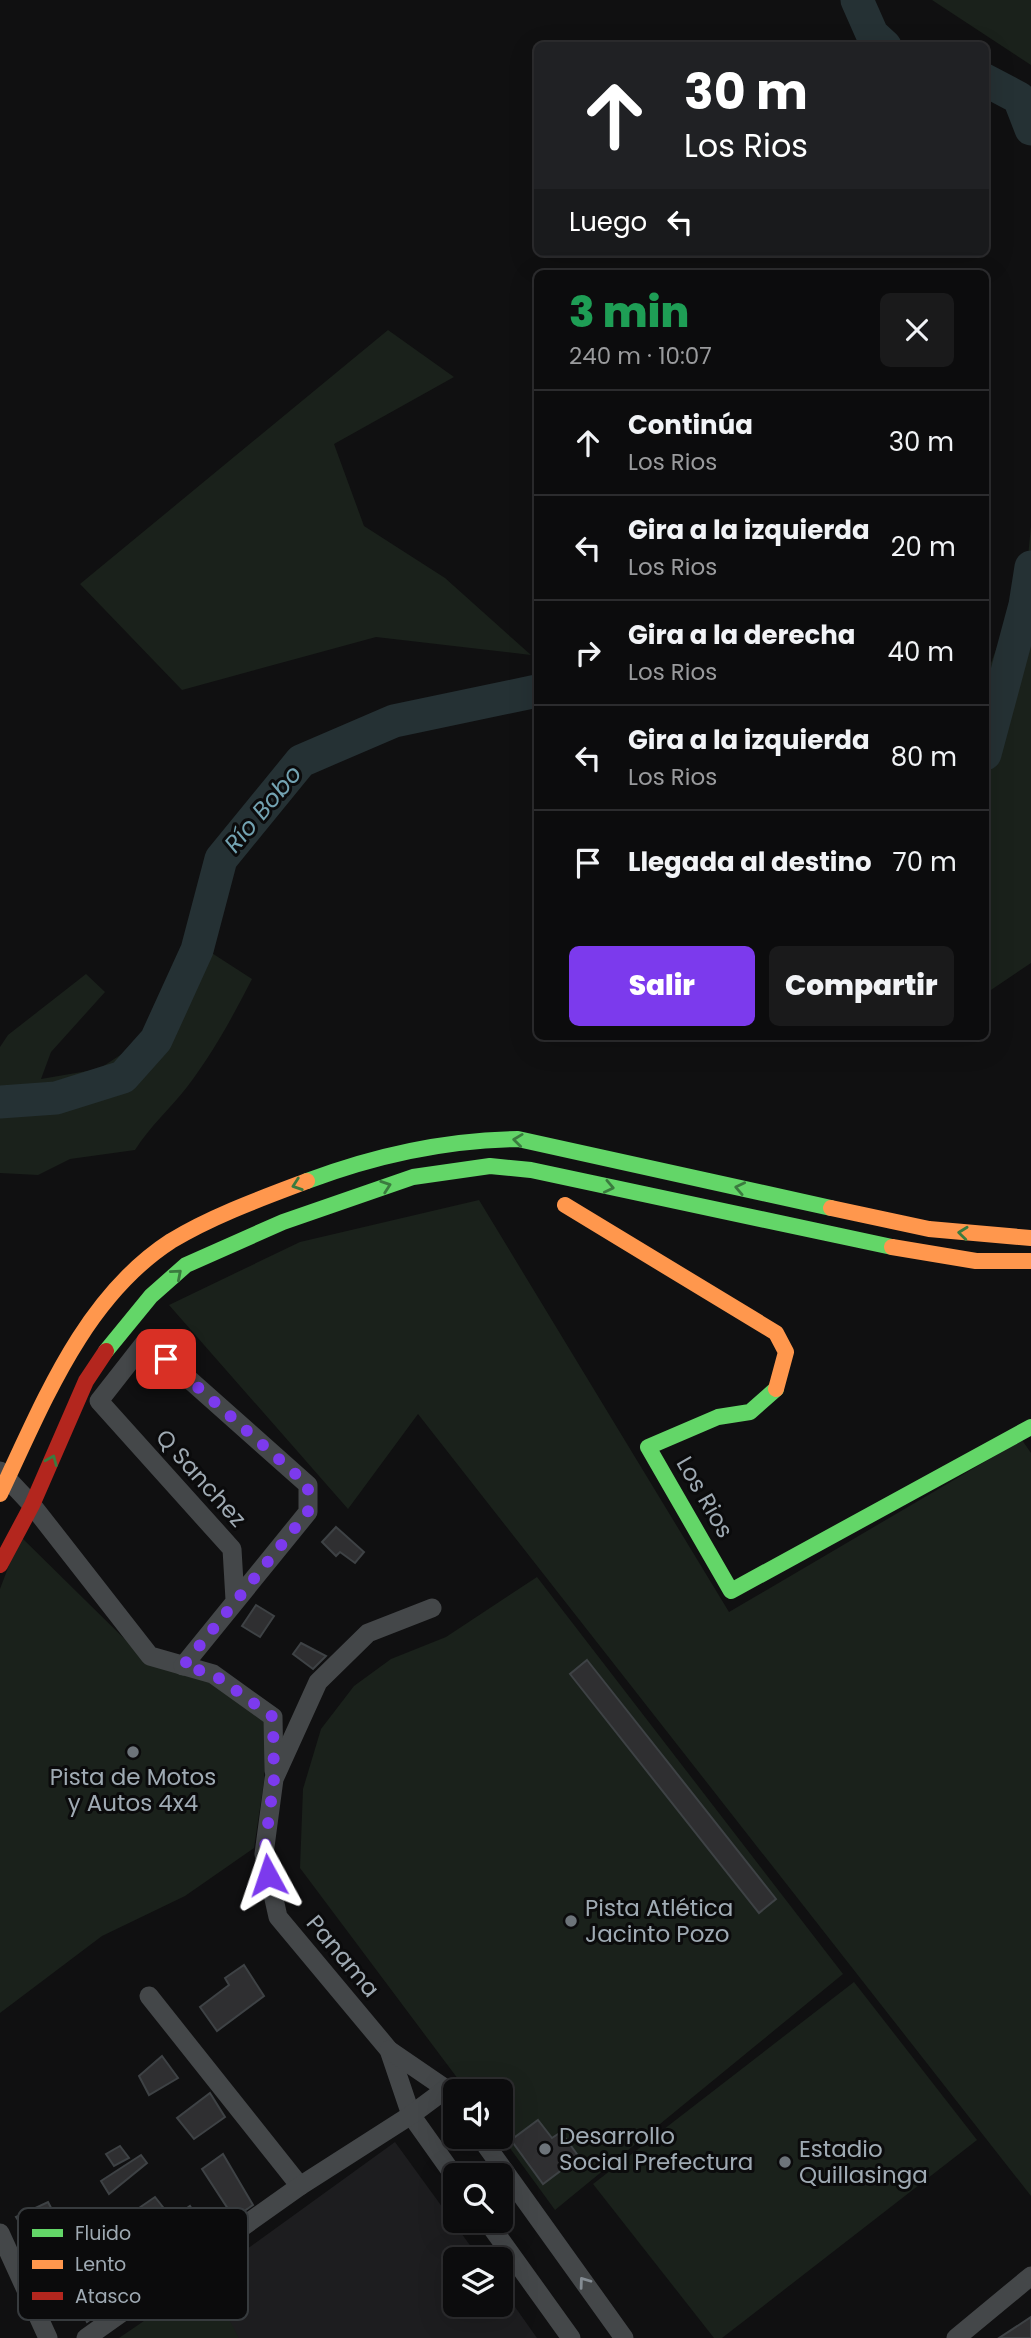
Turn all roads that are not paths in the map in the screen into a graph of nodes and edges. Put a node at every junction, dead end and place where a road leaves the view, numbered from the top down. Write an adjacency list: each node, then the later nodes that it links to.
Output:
1 (565, 1205): 4 (main road, Los Rios)
2 (1031, 1238): 5 (main road, one-way to 5)
3 (1031, 1261): 6 (main road, one-way to 3)
4 (1031, 1427)
5 (2, 1481): 6 (street)
6 (32, 1505): 7 (main road); 10 (street)
7 (0, 1566)
8 (235, 1600): 8 (street, Q Sanchez); 10 (street)
9 (432, 1608): 11 (street, Panama)
10 (183, 1666): 11 (street)
11 (274, 1779): 13 (street, Panama)
12 (149, 1996): 19 (street)
13 (388, 2050): 14 (street); 16 (street, Panama)
14 (443, 2090)
15 (443, 2099): 16 (street)
16 (411, 2115): 18 (street, Panama); 19 (street)
17 (489, 2149): 30 (street, one-way to 17)
18 (445, 2163)
19 (300, 2186): 20 (street)
20 (248, 2223)
21 (0, 2233): 23 (street)
22 (496, 2233): 29 (street)
23 (18, 2272)
24 (1031, 2276): 31 (street)
25 (40, 2320): 27 (street)
26 (111, 2320): 28 (street)
27 (48, 2338)
28 (86, 2338)
29 (571, 2338)
30 (624, 2338)
31 (956, 2338)

